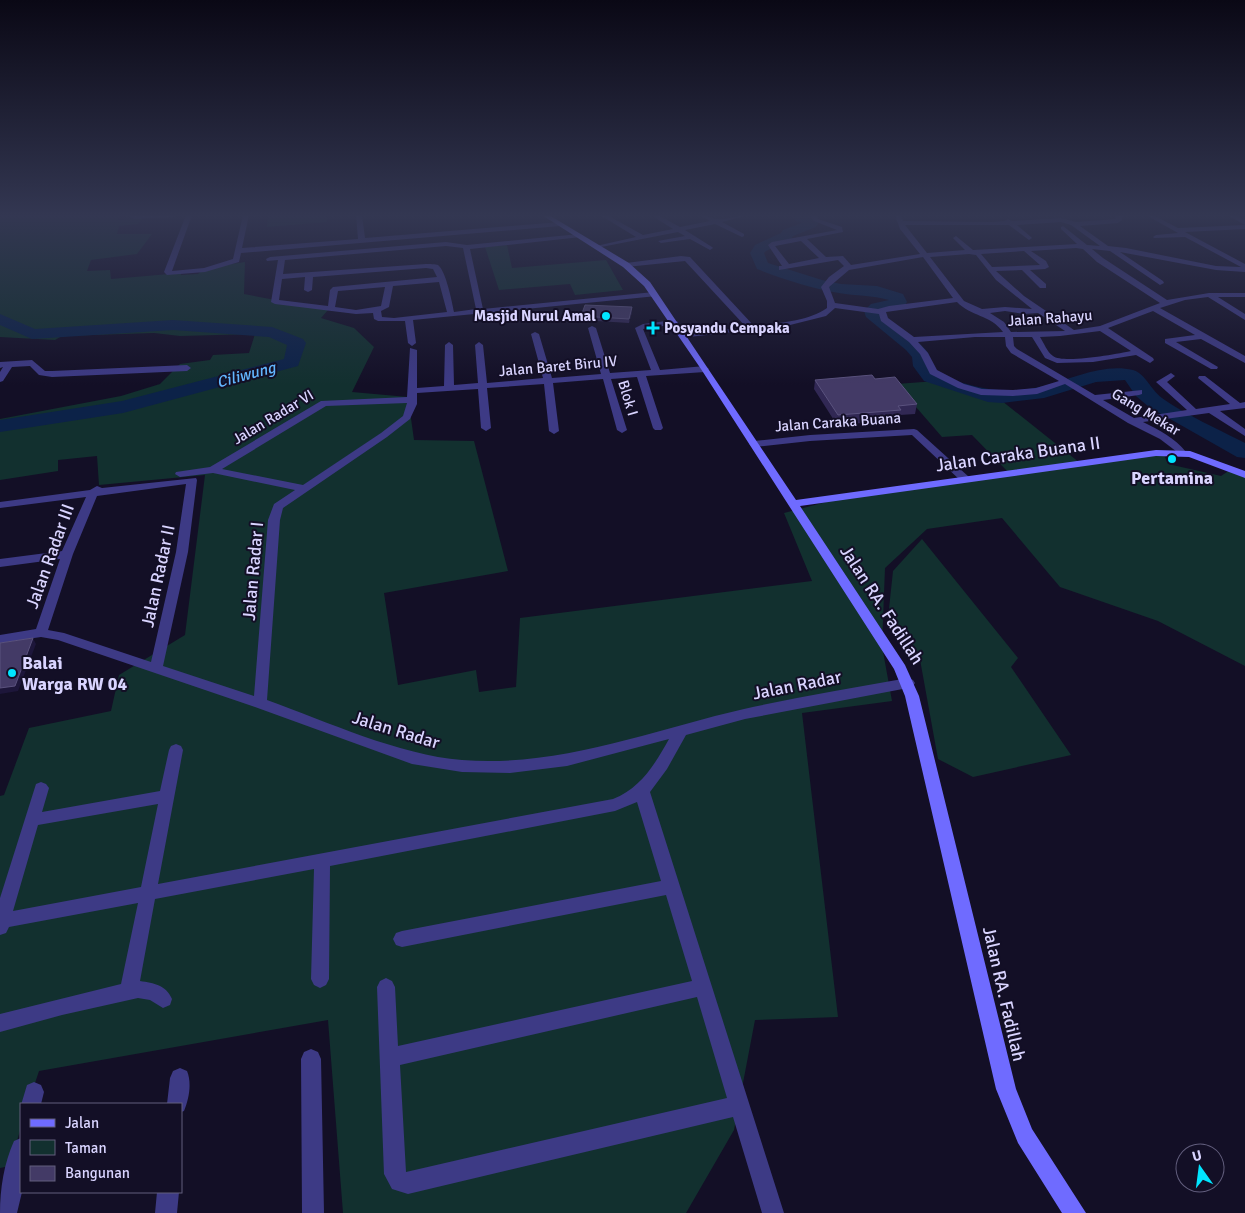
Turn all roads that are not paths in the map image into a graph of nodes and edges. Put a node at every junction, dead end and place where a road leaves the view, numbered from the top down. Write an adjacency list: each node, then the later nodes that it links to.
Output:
1 (169, 272): 2 (street)
2 (183, 272)
3 (279, 272): 17 (street)
4 (352, 272): 16 (street)
5 (373, 272): 21 (street)
6 (439, 272): 18 (street)
7 (471, 272): 34 (street)
8 (634, 272): 24 (main road, Jalan RA. Fadillah)
9 (699, 272): 43 (street)
10 (843, 272): 29 (street)
11 (937, 272): 27 (street)
12 (992, 272): 35 (street)
13 (1029, 272): 22 (street)
14 (1116, 272): 28 (street)
15 (1143, 272): 20 (street)
16 (309, 275): 17 (street); 23 (street)
17 (278, 277): 31 (street)
18 (442, 279): 19 (street); 38 (street)
19 (390, 283): 21 (street); 32 (street)
20 (1160, 283)
21 (372, 285): 31 (street)
22 (1043, 286)
23 (308, 290)
24 (654, 294): 34 (street); 41 (main road, Jalan RA. Fadillah)
25 (1208, 295): 26 (street, Jalan Rahayu); 28 (street, Jalan Rahayu); 37 (street)
26 (1245, 295)
27 (958, 300): 33 (street); 36 (street)
28 (1166, 303): 30 (street, Jalan Rahayu)
29 (832, 305): 33 (street); 43 (street)
30 (1154, 308): 44 (street, Jalan Rahayu); 50 (street)
31 (331, 309): 32 (street)
32 (377, 310): 40 (street)
33 (876, 310): 51 (street)
34 (480, 311): 38 (street)
35 (1040, 311): 36 (street); 45 (street)
36 (979, 312): 47 (street)
37 (1241, 312): 39 (street)
38 (451, 314): 40 (street)
39 (1245, 318)
40 (409, 319): 72 (street)
41 (674, 322): 49 (main road, Jalan RA. Fadillah); 61 (street)
42 (592, 328): 63 (street, Blok I)
43 (751, 328): 49 (street)
44 (1102, 328): 45 (street, Jalan Rahayu); 54 (street)
45 (1072, 332): 48 (street, Jalan Rahayu)
46 (535, 334): 67 (street)
47 (1010, 335): 48 (street, Jalan Rahayu); 51 (street, Jalan Rahayu); 68 (street, Gang Mekar)
48 (1035, 335): 54 (street)
49 (683, 336): 60 (main road, Jalan RA. Fadillah)
50 (1202, 336): 56 (street); 58 (street)
51 (912, 340): 68 (street)
52 (448, 345): 70 (street)
53 (479, 345): 69 (street)
54 (1137, 352): 55 (street)
55 (1150, 360)
56 (1245, 360)
57 (4, 365): 59 (street); 66 (street)
58 (1214, 367)
59 (187, 368)
60 (706, 369): 61 (street, Jalan Baret Biru IV); 83 (main road, Jalan RA. Fadillah)
61 (656, 372): 62 (street, Jalan Baret Biru IV)
62 (640, 373): 63 (street, Jalan Baret Biru IV); 79 (street)
63 (605, 376): 67 (street, Jalan Baret Biru IV); 80 (street, Blok I)
64 (1171, 376): 76 (street)
65 (1202, 378): 74 (street)
66 (0, 379)
67 (548, 381): 69 (street, Jalan Baret Biru IV); 81 (street)
68 (1068, 382): 73 (street, Gang Mekar)
69 (483, 386): 70 (street, Jalan Baret Biru IV); 78 (street)
70 (449, 389): 72 (street, Jalan Baret Biru IV)
71 (1139, 392): 73 (street, Gang Mekar)
72 (412, 395): 85 (street, Jalan Radar VI); 88 (street, Jalan Radar I)
73 (1094, 398): 77 (street, Gang Mekar)
74 (1242, 405): 75 (street)
75 (1210, 409): 76 (street); 82 (street)
76 (1194, 412): 77 (street)
77 (1131, 421): 84 (street, Gang Mekar)
78 (486, 428)
79 (658, 428)
80 (622, 430)
81 (554, 431)
82 (1245, 433)
83 (754, 444): 87 (street, Jalan Caraka Buana); 90 (main road, Jalan RA. Fadillah)
84 (1181, 452): 86 (main road, Jalan Caraka Buana II); 87 (main road, Jalan Caraka Buana II)
85 (213, 470): 88 (street); 89 (street)
86 (1245, 475)
87 (965, 479): 90 (main road, Jalan Caraka Buana II)
88 (304, 488): 98 (street, Jalan Radar I)
89 (93, 493): 91 (street); 92 (street, Jalan Radar III); 96 (street, Jalan Radar II)
90 (793, 504): 97 (main road, Jalan RA. Fadillah)
91 (0, 505)
92 (66, 554): 93 (street); 94 (street, Jalan Radar III)
93 (0, 564)
94 (41, 632): 95 (street, Jalan Radar); 96 (street, Jalan Radar)
95 (0, 639)
96 (156, 668): 98 (street, Jalan Radar)
97 (908, 683): 99 (street, Jalan Radar); 127 (main road, Jalan RA. Fadillah)
98 (260, 703): 99 (street, Jalan Radar)
99 (681, 730): 102 (street)
100 (176, 750): 103 (street)
101 (41, 788): 104 (street)
102 (642, 792): 105 (street); 106 (street)
103 (166, 796): 104 (street); 107 (street)
104 (32, 820): 108 (street)
105 (322, 861): 107 (street); 110 (street)
106 (672, 887): 109 (street); 112 (street)
107 (148, 894): 108 (street); 113 (street)
108 (1, 923)
109 (402, 939)
110 (320, 979)
111 (386, 987): 116 (street)
112 (703, 987): 116 (street); 120 (street)
113 (129, 991): 114 (street); 115 (street)
114 (163, 999)
115 (0, 1022)
116 (388, 1058): 120 (street)
117 (311, 1059): 125 (street)
118 (180, 1078): 119 (street)
119 (177, 1103)
120 (740, 1105): 126 (street)
121 (20, 1152): 123 (street)
122 (168, 1193): 124 (street)
123 (6, 1213)
124 (166, 1213)
125 (313, 1213)
126 (773, 1213)
127 (1075, 1213)

